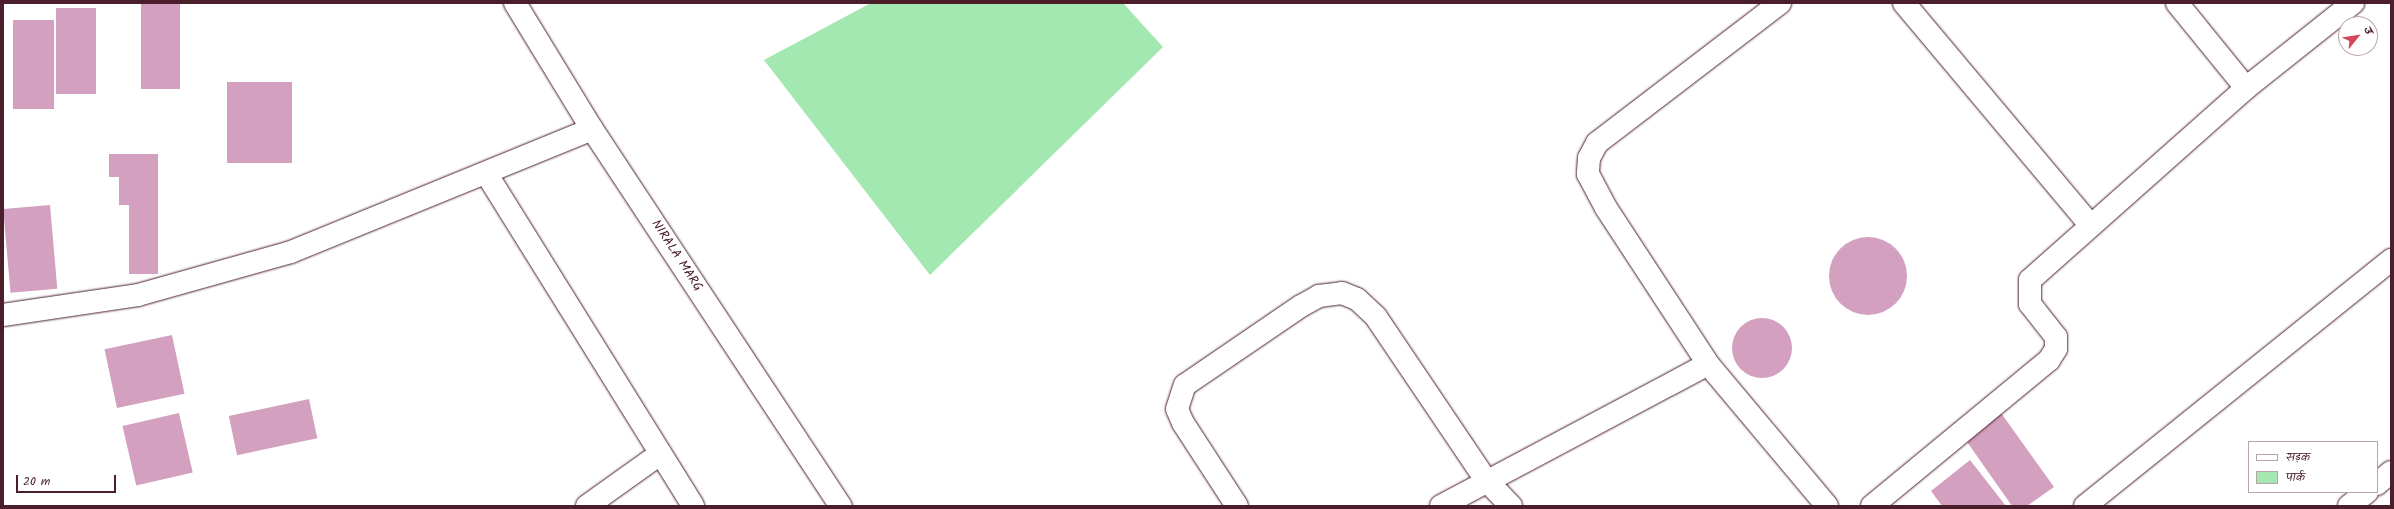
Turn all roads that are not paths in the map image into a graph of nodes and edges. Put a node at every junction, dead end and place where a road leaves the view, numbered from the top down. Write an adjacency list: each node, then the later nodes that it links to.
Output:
1 (515, 3): 7 (street, NIRALA MARG)
2 (1780, 3): 12 (street)
3 (1904, 3): 9 (street)
4 (2177, 3): 6 (street)
5 (2353, 3): 6 (street)
6 (2246, 88): 9 (street)
7 (592, 129): 8 (street); 20 (street, NIRALA MARG)
8 (486, 173): 11 (street); 13 (street)
9 (2090, 225): 25 (street)
10 (2391, 260): 26 (street)
11 (3, 315)
12 (1708, 364): 15 (street); 24 (street)
13 (660, 454): 18 (street); 19 (street)
14 (2391, 472): 16 (street)
15 (1486, 480): 21 (street); 22 (street); 23 (street)
16 (2378, 483)
17 (2366, 493): 27 (street)
18 (587, 506)
19 (693, 506)
20 (841, 506)
21 (1238, 506)
22 (1441, 506)
23 (1511, 506)
24 (1827, 506)
25 (1872, 506)
26 (2085, 506)
27 (2349, 506)

